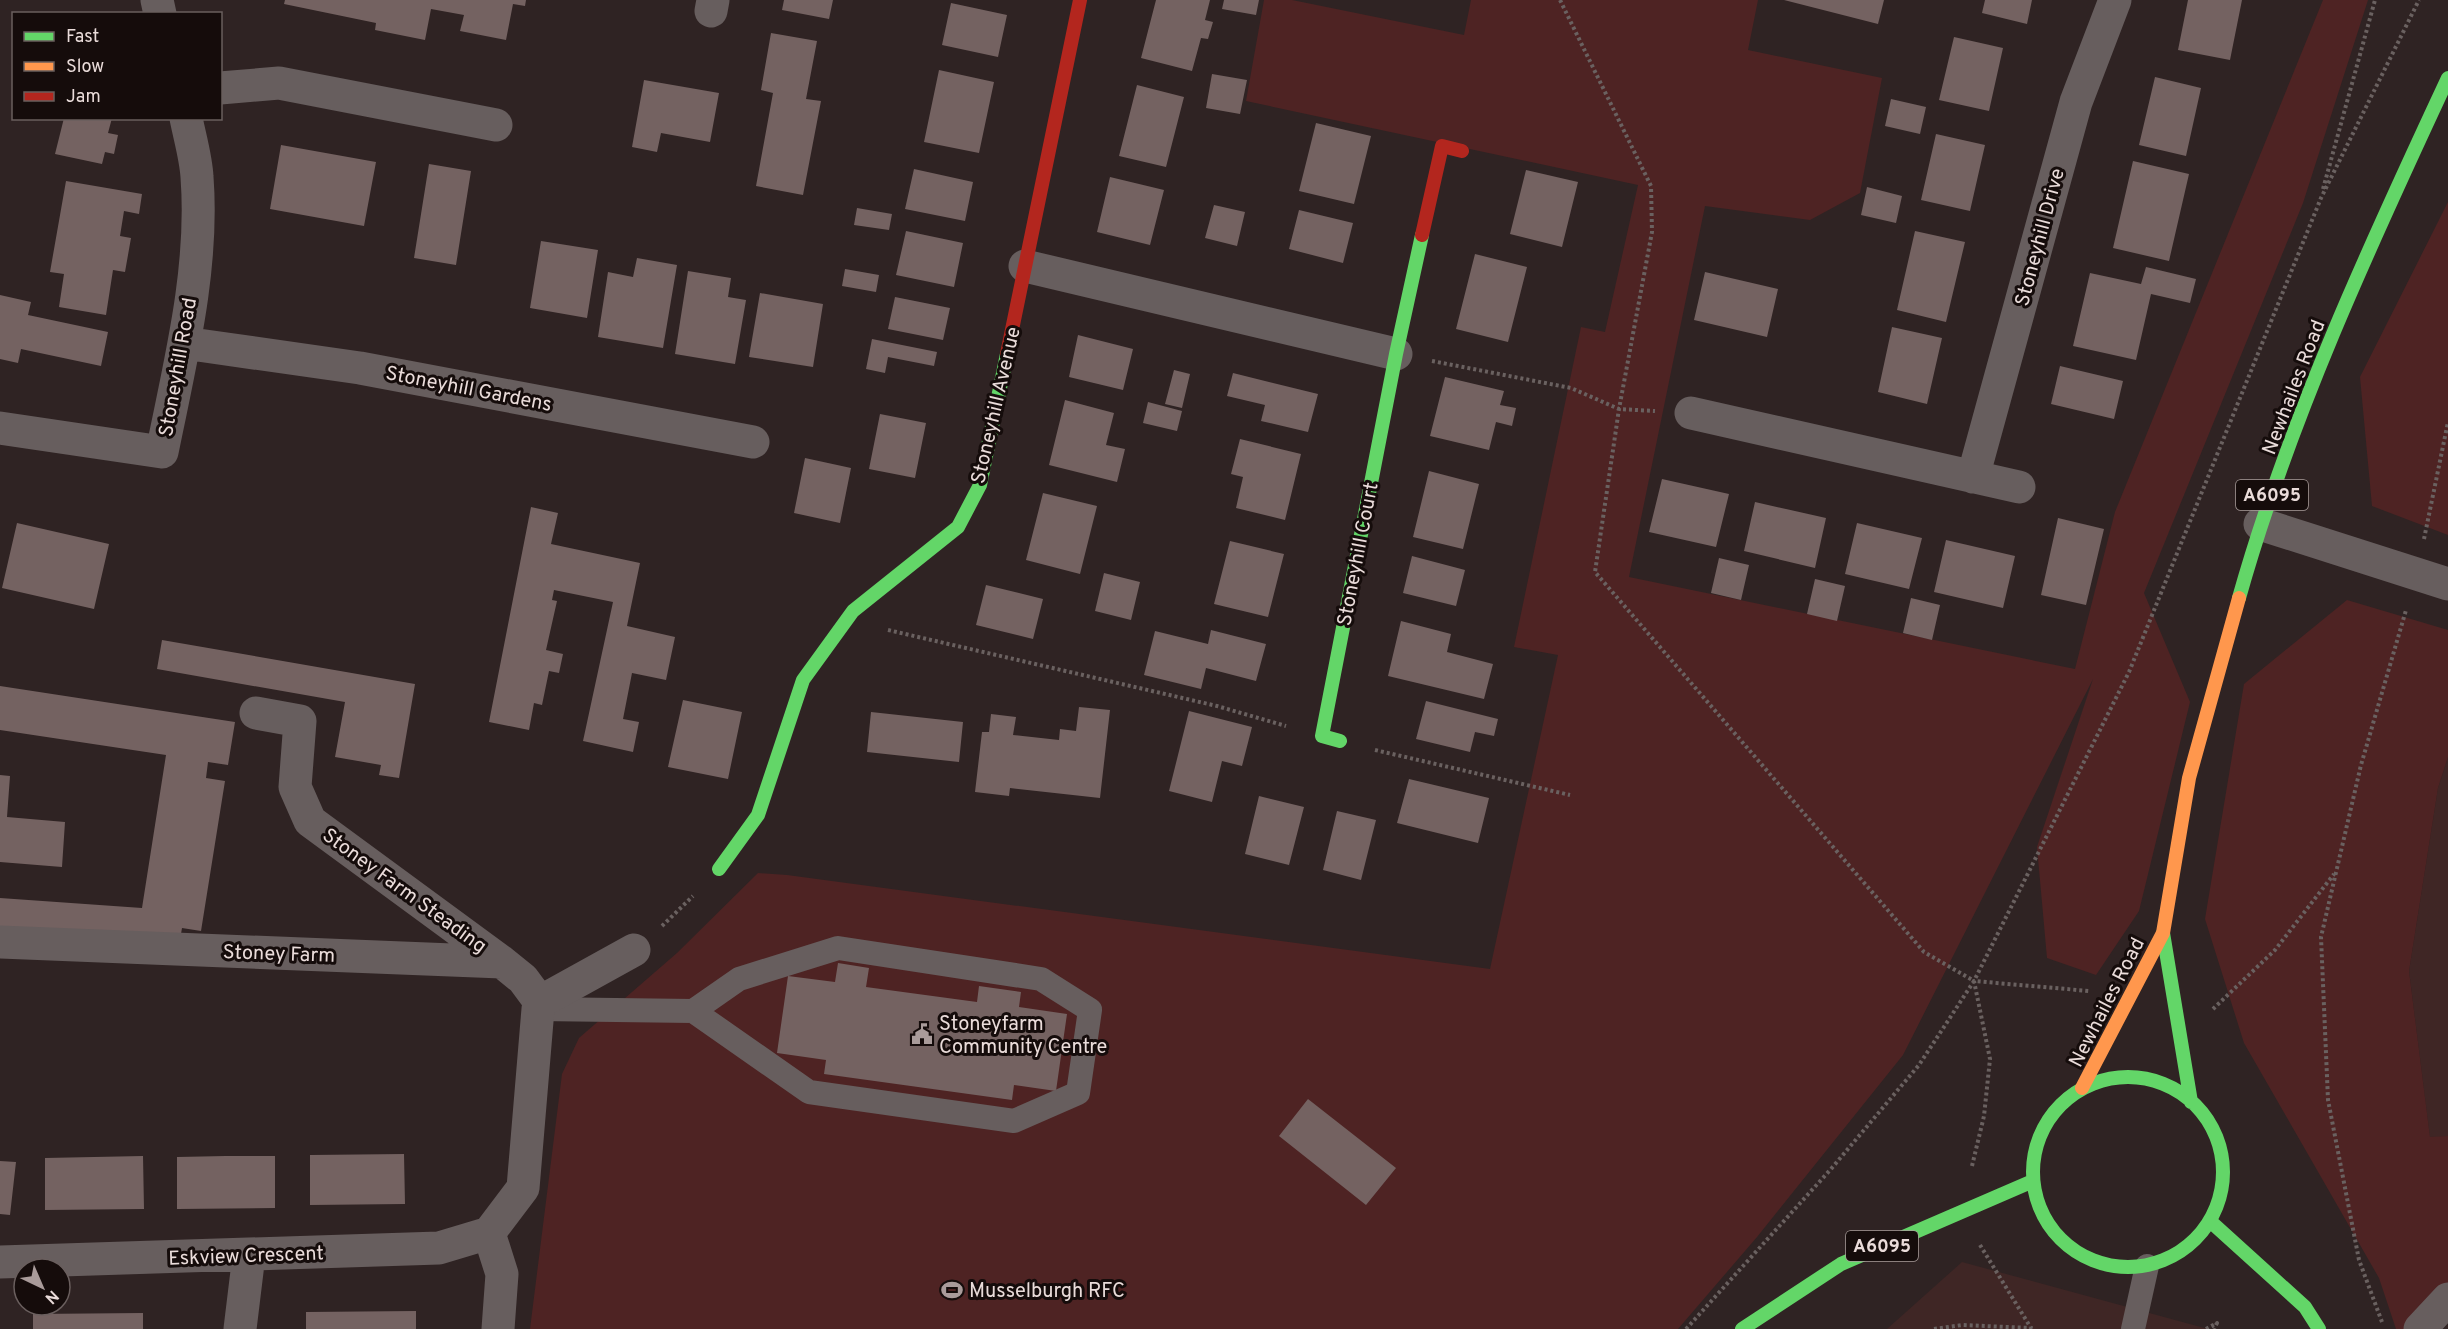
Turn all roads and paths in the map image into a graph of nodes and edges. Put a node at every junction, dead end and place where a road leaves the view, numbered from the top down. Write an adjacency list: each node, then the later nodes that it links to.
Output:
1 (1080, 0): 12 (main road, Stoneyhill Avenue)
2 (1560, 0): 15 (path)
3 (2115, 0): 20 (street, Stoneyhill Drive)
4 (2375, 0): 11 (path)
5 (2419, 0): 11 (path)
6 (2448, 78): 22 (main road, Newhailes Road / A6095)
7 (222, 88): 9 (street)
8 (186, 120): 13 (street, Stoneyhill Road)
9 (496, 124)
10 (1462, 151): 14 (main road, Stoneyhill Court)
11 (2321, 198): 36 (path)
12 (1025, 266): 14 (street); 25 (main road, Stoneyhill Avenue)
13 (184, 343): 18 (street, Stoneyhill Road); 19 (street, Stoneyhill Gardens)
14 (1396, 354): 15 (path); 27 (main road, Stoneyhill Court)
15 (1619, 409): 16 (path); 36 (path)
16 (1691, 413): 20 (street)
17 (2448, 422): 23 (path)
18 (0, 428)
19 (753, 442)
20 (1973, 477): 21 (street)
21 (2019, 487)
22 (2260, 524): 23 (street); 32 (main road, Newhailes Road / A6095)
23 (2417, 574): 24 (street); 31 (path)
24 (2448, 584)
25 (846, 620): 27 (path); 30 (main road, Stoneyhill Avenue)
26 (256, 713): 35 (street, Stoney Farm Steading)
27 (1322, 736): 28 (main road)
28 (1340, 741): 29 (path)
29 (1570, 795)
30 (719, 869): 34 (path)
31 (2337, 871): 39 (path); 61 (path)
32 (2163, 933): 37 (main road, Newhailes Road / A6095); 39 (main road, Newhailes Road / A6095)
33 (0, 942): 35 (street, Stoney Farm)
34 (634, 950): 38 (street)
35 (502, 962): 38 (street)
36 (1974, 981): 37 (path); 44 (path); 54 (path)
37 (2132, 994): 41 (main road, Newhailes Road / A6095)
38 (539, 1005): 40 (lane); 46 (street)
39 (2176, 1009): 42 (main road, Newhailes Road / A6095)
40 (693, 1011): 40 (lane)
41 (2082, 1088): 42 (main road, Newhailes Road / A6095); 43 (main road, Newhailes Road / A6095)
42 (2192, 1102): 45 (main road, Newhailes Road / A6095)
43 (2032, 1181): 44 (main road, A6095); 49 (main road, Newhailes Road / A6095)
44 (1961, 1213): 51 (path); 55 (main road, A6095)
45 (2210, 1221): 49 (main road, Newhailes Road / A6095); 60 (main road)
46 (489, 1233): 47 (street, Eskview Crescent); 53 (street)
47 (249, 1255): 48 (street, Eskview Crescent); 52 (street)
48 (0, 1263)
49 (2147, 1266): 57 (lane)
50 (2448, 1299): 62 (street)
51 (2033, 1328): 56 (path)
52 (240, 1329)
53 (498, 1329)
54 (1686, 1329)
55 (1742, 1329)
56 (1934, 1329)
57 (2133, 1329)
58 (2206, 1329): 59 (path)
59 (2214, 1329)
60 (2319, 1329)
61 (2385, 1329)
62 (2420, 1329)

